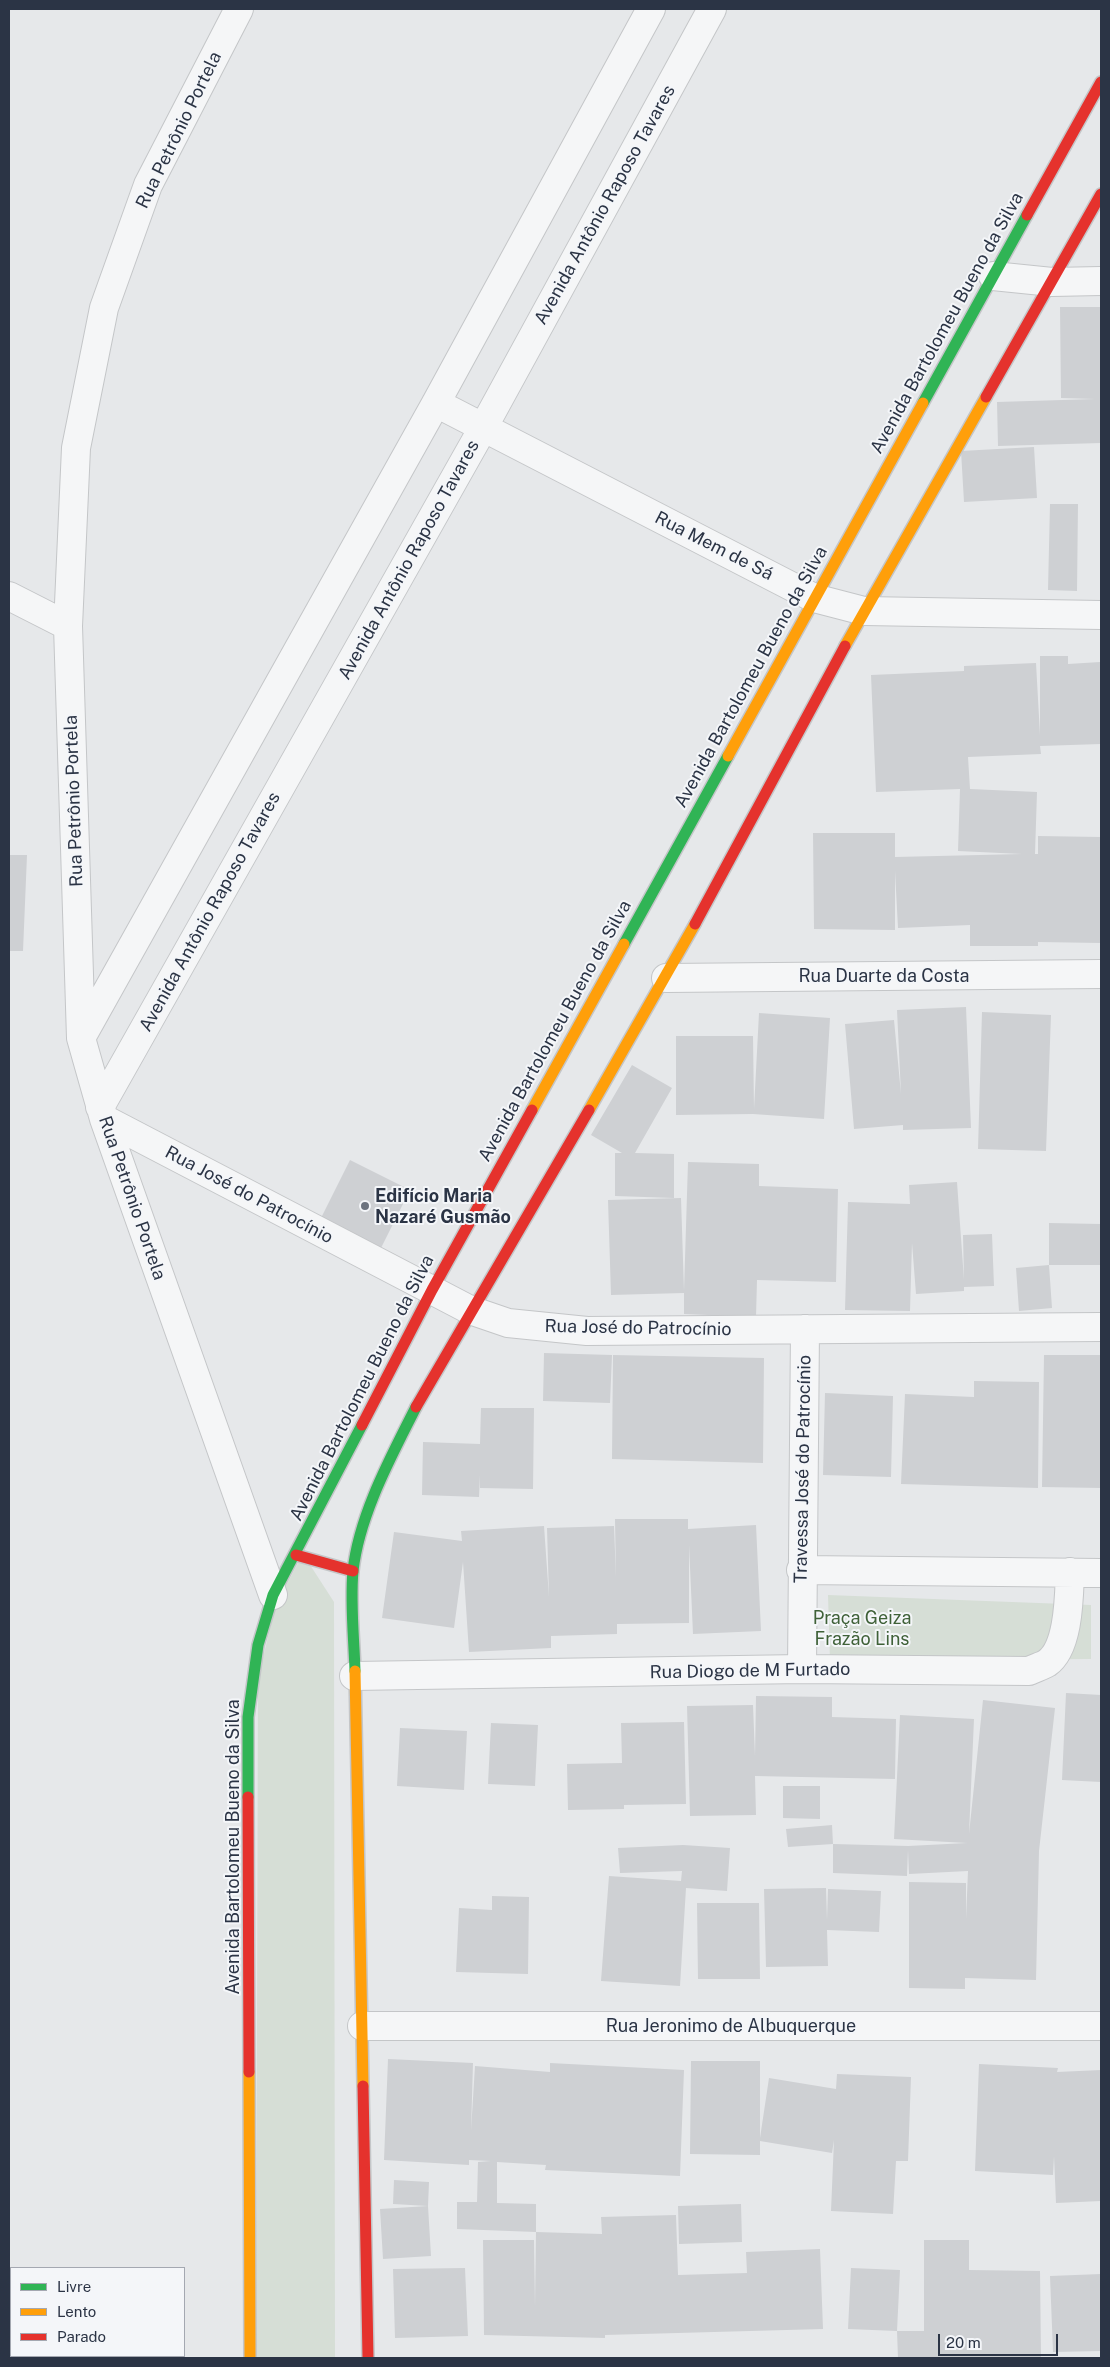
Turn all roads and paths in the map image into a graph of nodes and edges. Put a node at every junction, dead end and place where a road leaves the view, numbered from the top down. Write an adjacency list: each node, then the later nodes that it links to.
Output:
1 (239, 9): 15 (street, Rua Petrônio Portela)
2 (651, 9): 9 (street)
3 (712, 9): 10 (street, Avenida Antônio Raposo Tavares)
4 (1101, 82): 6 (street, Avenida Bartolomeu Bueno da Silva)
5 (1101, 194): 8 (street)
6 (993, 276): 8 (street); 12 (street, Avenida Bartolomeu Bueno da Silva)
7 (1101, 281): 8 (street)
8 (1052, 282): 13 (street)
9 (436, 403): 10 (street, Rua Mem de Sá); 18 (street)
10 (483, 428): 12 (street, Rua Mem de Sá); 19 (street, Avenida Antônio Raposo Tavares)
11 (9, 596): 15 (street)
12 (814, 598): 13 (street, Rua Mem de Sá); 20 (street, Avenida Bartolomeu Bueno da Silva)
13 (864, 611): 14 (street, Rua Mem de Sá); 17 (street)
14 (1101, 615)
15 (68, 626): 18 (street, Rua Petrônio Portela)
16 (1101, 974): 17 (street, Rua Duarte da Costa)
17 (666, 978): 21 (street)
18 (81, 1038): 19 (street, Rua Petrônio Portela)
19 (102, 1113): 20 (street, Rua José do Patrocínio); 29 (street, Rua Petrônio Portela)
20 (432, 1290): 21 (street, Rua José do Patrocínio); 24 (street, Avenida Bartolomeu Bueno da Silva)
21 (470, 1310): 23 (street, Rua José do Patrocínio); 26 (street)
22 (1101, 1327): 23 (street, Rua José do Patrocínio)
23 (805, 1329): 25 (street, Travessa José do Patrocínio)
24 (296, 1555): 26 (street); 29 (street, Avenida Bartolomeu Bueno da Silva)
25 (801, 1570): 27 (street); 30 (street, Travessa José do Patrocínio)
26 (353, 1571): 31 (street)
27 (1070, 1572): 28 (street); 30 (street, Rua Diogo de M Furtado)
28 (1101, 1573)
29 (273, 1595): 34 (street, Avenida Bartolomeu Bueno da Silva)
30 (802, 1669): 31 (street, Rua Diogo de M Furtado)
31 (354, 1676): 32 (street)
32 (362, 2026): 33 (street, Rua Jeronimo de Albuquerque); 35 (street)
33 (1101, 2026)
34 (250, 2358)
35 (368, 2358)

